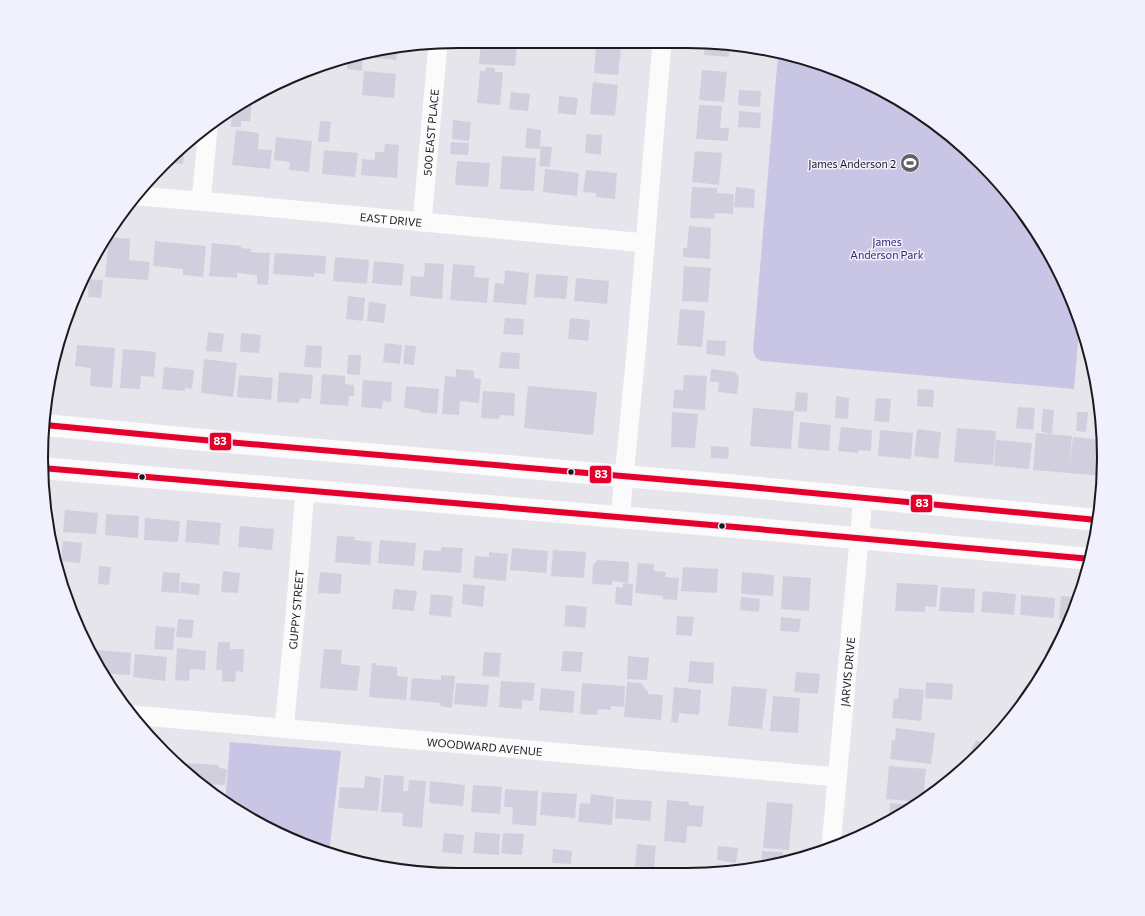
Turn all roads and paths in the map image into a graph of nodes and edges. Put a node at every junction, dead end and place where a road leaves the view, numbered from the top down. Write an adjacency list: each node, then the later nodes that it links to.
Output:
1 (661, 48): 7 (street)
2 (438, 49): 6 (street, 500 EAST PLACE)
3 (208, 133): 5 (street)
4 (143, 196): 5 (street, EAST DRIVE)
5 (201, 201): 6 (street, EAST DRIVE)
6 (422, 222): 7 (street, EAST DRIVE)
7 (645, 243): 10 (street)
8 (50, 425): 10 (main road)
9 (48, 469): 11 (main road)
10 (625, 476): 12 (main road); 13 (street)
11 (305, 490): 13 (main road); 18 (street, GUPPY STREET)
12 (863, 498): 14 (main road); 15 (street, JARVIS DRIVE)
13 (620, 518): 15 (main road)
14 (1092, 520)
15 (860, 538): 16 (main road); 19 (street, JARVIS DRIVE)
16 (1084, 558)
17 (139, 716): 18 (street, WOODWARD AVENUE)
18 (284, 728): 19 (street, WOODWARD AVENUE)
19 (837, 776): 20 (street, JARVIS DRIVE)
20 (831, 842)

